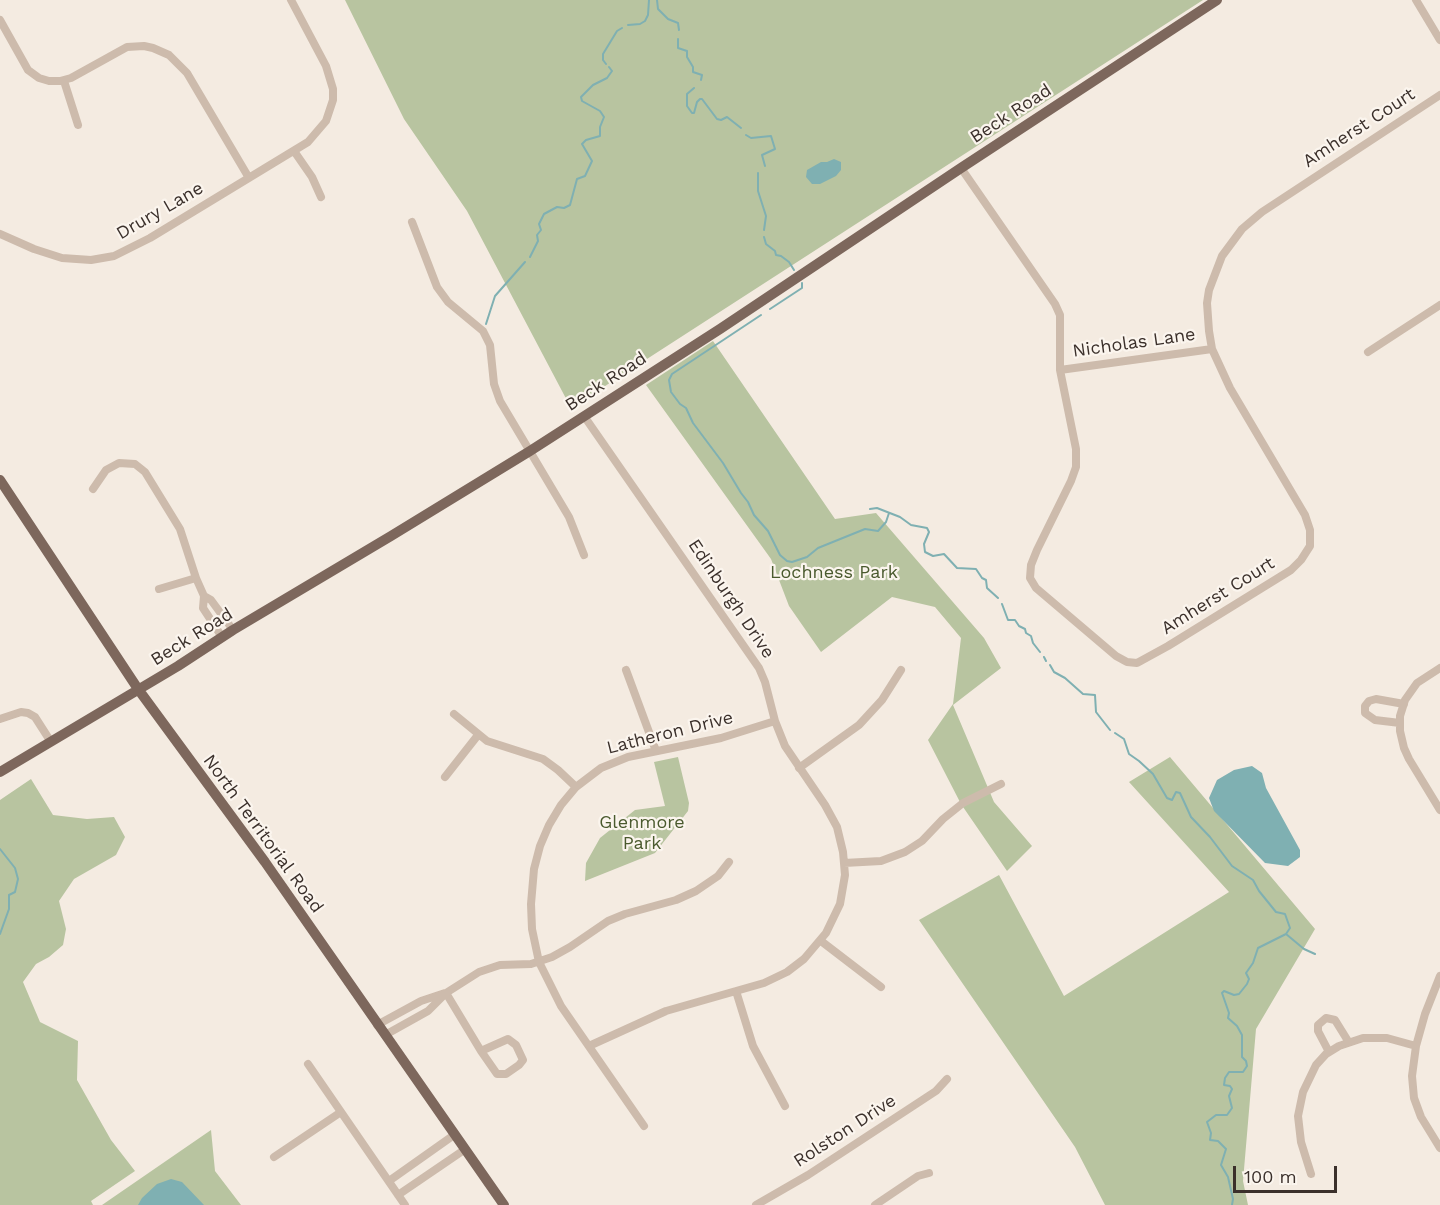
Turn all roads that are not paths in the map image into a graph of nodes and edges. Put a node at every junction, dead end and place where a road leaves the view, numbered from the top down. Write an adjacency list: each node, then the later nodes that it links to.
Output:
1 (291, 0): 9 (street, Drury Lane)
2 (1217, 0): 10 (main road, Beck Road)
3 (1416, 0): 5 (street)
4 (0, 20): 6 (street)
5 (1440, 40)
6 (64, 81): 8 (street); 11 (street)
7 (1440, 95): 16 (street, Amherst Court)
8 (78, 125)
9 (294, 151): 11 (street, Drury Lane); 12 (street)
10 (961, 168): 18 (street, Amherst Court); 19 (main road, Beck Road)
11 (249, 178): 14 (street, Drury Lane)
12 (321, 197)
13 (412, 222): 20 (street)
14 (0, 234)
15 (1440, 305): 17 (street)
16 (1212, 349): 18 (street, Nicholas Lane); 18 (street, Amherst Court)
17 (1368, 352)
18 (1060, 370)
19 (584, 416): 20 (main road, Beck Road); 37 (street, Edinburgh Drive)
20 (530, 451): 24 (street); 28 (main road, Beck Road)
21 (0, 480): 23 (main road, North Territorial Road)
22 (93, 489): 25 (street)
23 (4, 493): 33 (main road, North Territorial Road)
24 (584, 555)
25 (196, 578): 26 (street); 27 (street)
26 (159, 588)
27 (204, 596): 28 (street); 29 (street)
28 (233, 630): 29 (main road, Beck Road)
29 (222, 637): 33 (main road, Beck Road)
30 (1440, 668): 34 (street)
31 (626, 670): 41 (street)
32 (901, 670): 42 (street)
33 (138, 690): 40 (main road, Beck Road); 56 (main road, North Territorial Road)
34 (1404, 704): 38 (street); 38 (street)
35 (454, 714): 39 (street)
36 (0, 719): 40 (street)
37 (775, 721): 41 (street, Latheron Drive); 42 (street, Edinburgh Drive)
38 (1400, 723): 47 (street)
39 (478, 735): 44 (street); 46 (street)
40 (51, 742): 43 (main road, Beck Road)
41 (656, 751): 46 (street, Latheron Drive)
42 (799, 768): 49 (street, Edinburgh Drive)
43 (0, 772)
44 (445, 777)
45 (1001, 784): 49 (street)
46 (576, 787): 51 (street, Latheron Drive)
47 (1440, 810)
48 (729, 862): 51 (street)
49 (844, 863): 50 (street, Edinburgh Drive)
50 (821, 941): 53 (street); 54 (street, Edinburgh Drive)
51 (539, 962): 55 (street); 59 (street, Latheron Drive)
52 (1440, 976): 60 (street)
53 (881, 987)
54 (736, 991): 59 (street, Edinburgh Drive); 65 (street)
55 (446, 993): 56 (street); 57 (street); 61 (street)
56 (377, 1025): 57 (main road, North Territorial Road)
57 (385, 1035): 68 (main road, North Territorial Road)
58 (1348, 1041): 60 (street); 62 (street); 62 (street)
59 (589, 1046): 67 (street, Latheron Drive)
60 (1416, 1046): 69 (street)
61 (481, 1051): 61 (street)
62 (1329, 1052): 73 (street)
63 (308, 1064): 66 (street)
64 (946, 1079): 78 (street, Rolston Drive)
65 (785, 1106)
66 (341, 1112): 71 (street); 74 (street)
67 (644, 1126)
68 (454, 1135): 70 (main road, North Territorial Road); 74 (street)
69 (1440, 1148)
70 (465, 1150): 75 (street); 77 (main road, North Territorial Road)
71 (274, 1157)
72 (929, 1173): 79 (street)
73 (1311, 1174)
74 (388, 1181): 75 (street)
75 (398, 1195): 76 (street)
76 (405, 1205)
77 (504, 1205)
78 (756, 1205)
79 (875, 1205)

